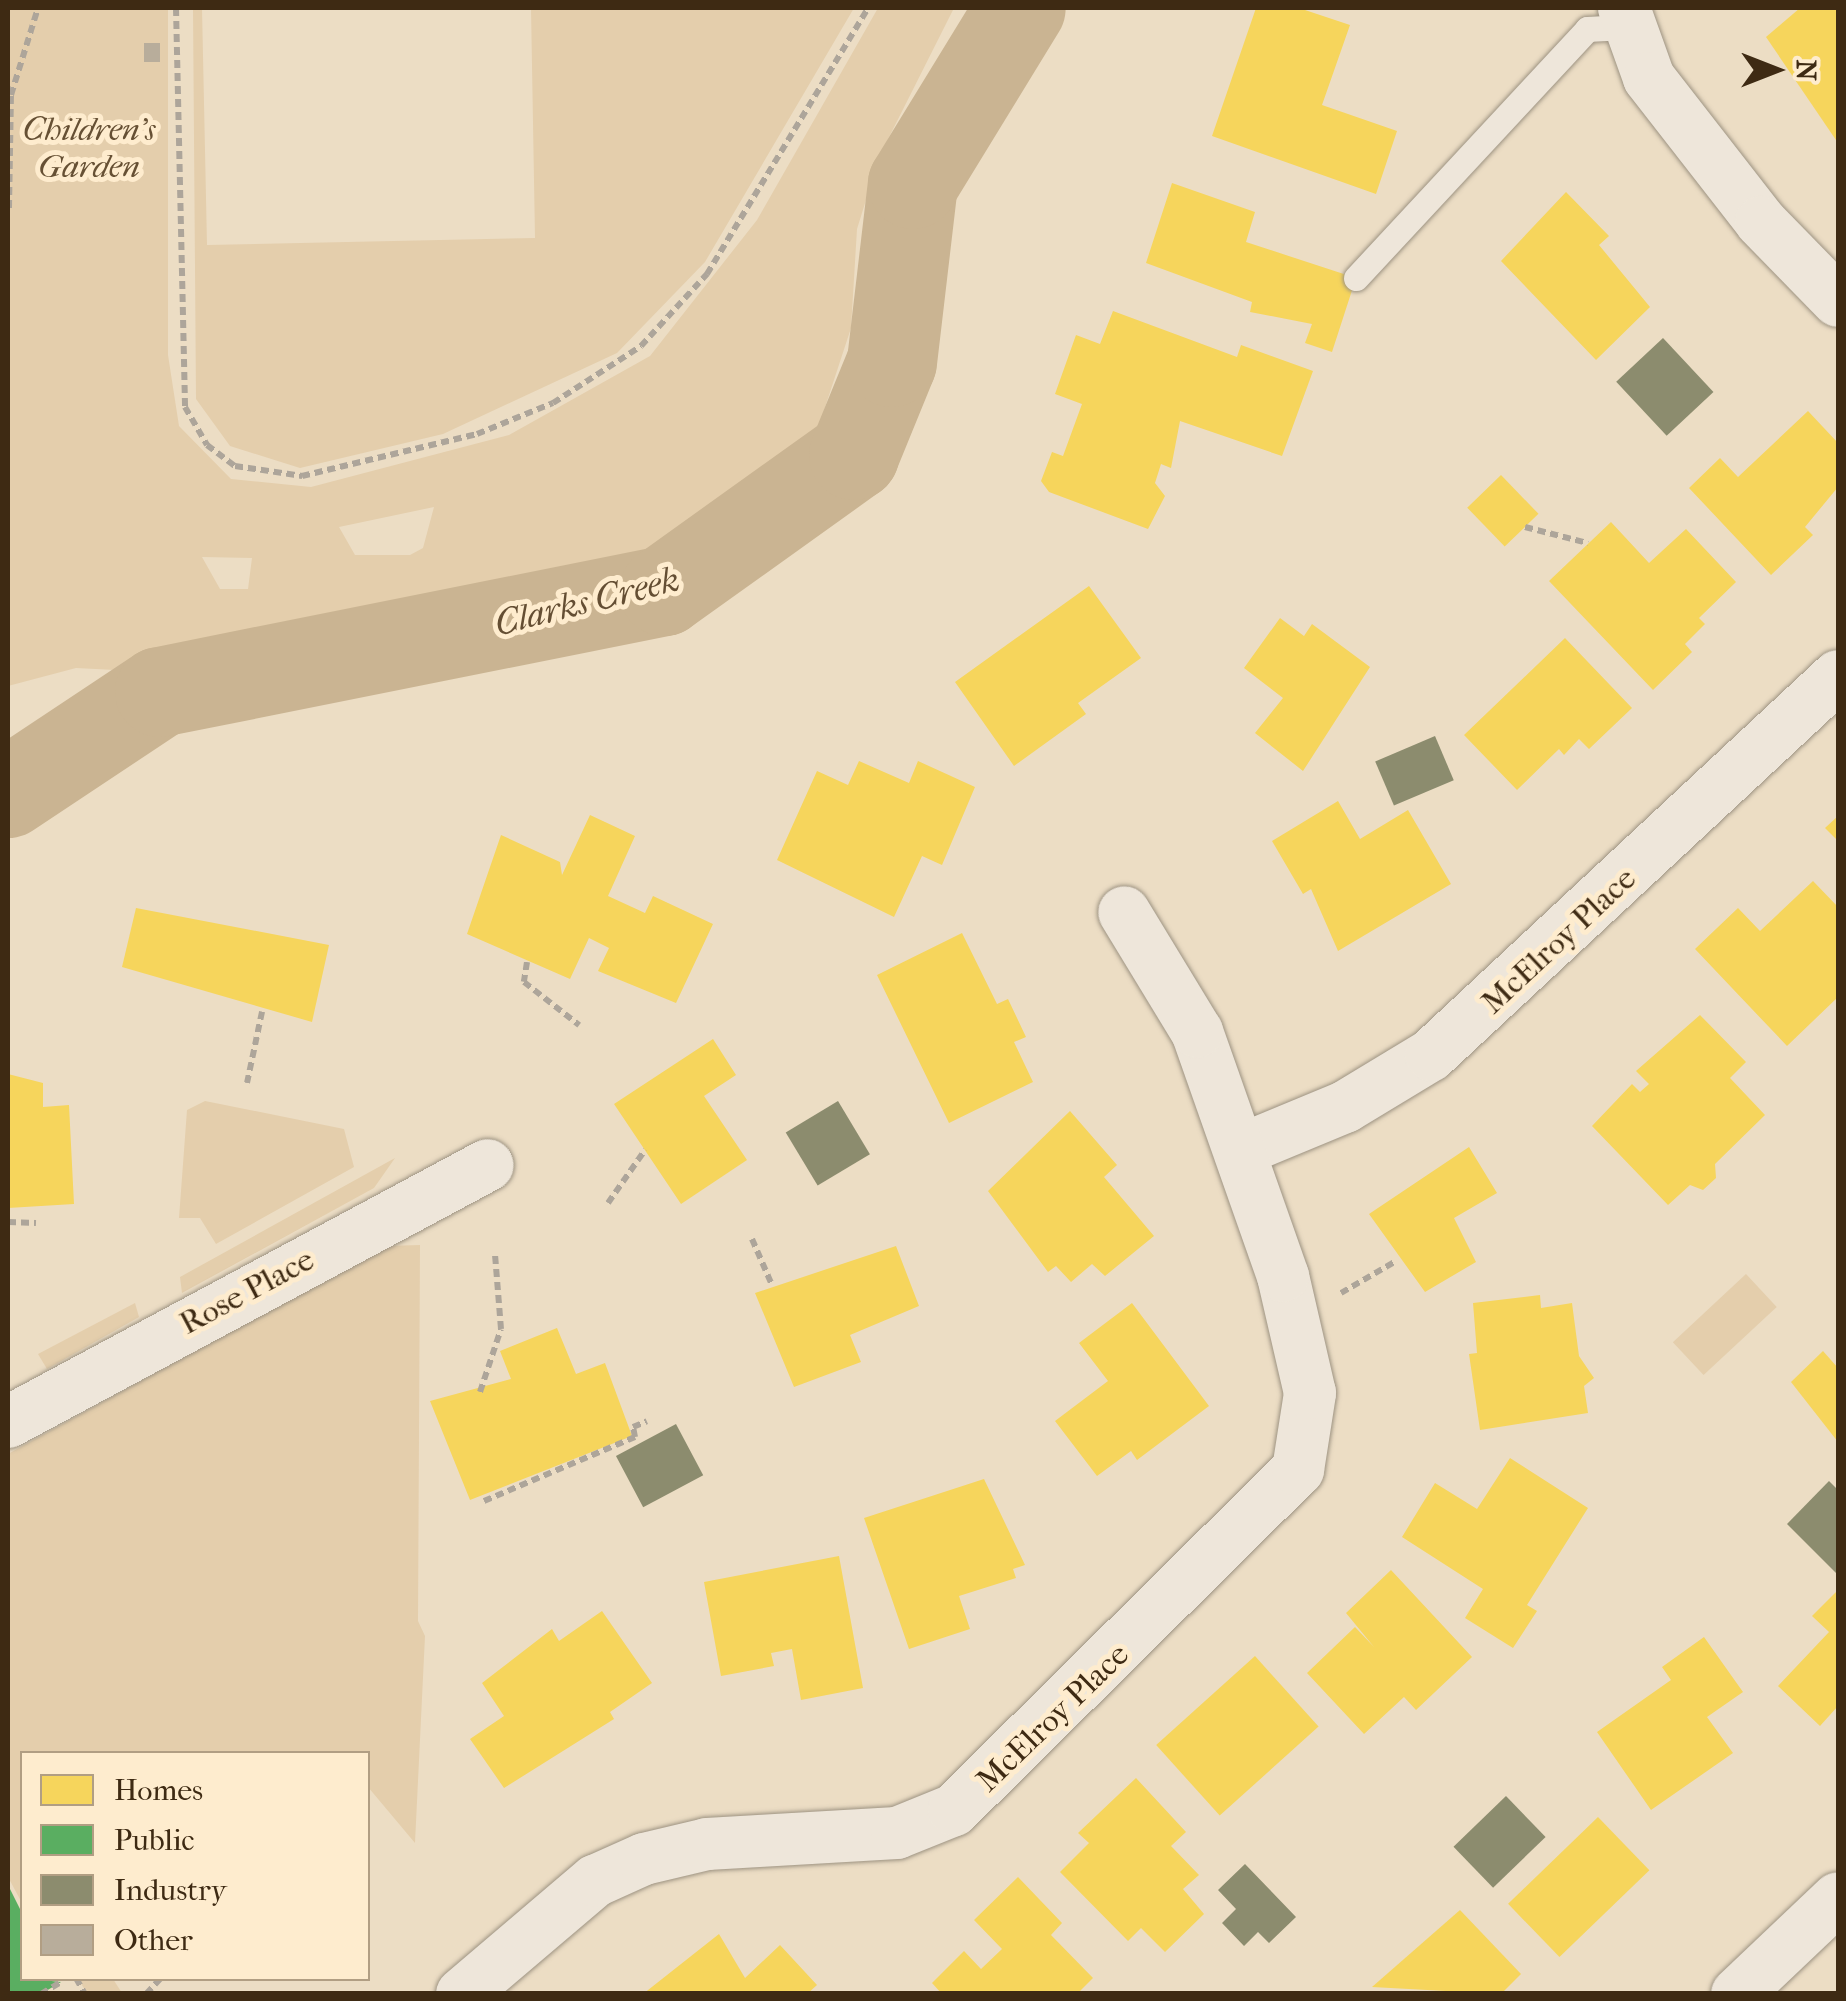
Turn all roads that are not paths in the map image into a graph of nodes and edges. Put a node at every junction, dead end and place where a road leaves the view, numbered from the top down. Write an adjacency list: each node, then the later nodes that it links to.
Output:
1 (1624, 17): 2 (lane); 3 (street)
2 (1356, 278)
3 (1838, 302)
4 (1838, 676): 6 (street, McElroy Place)
5 (1124, 912): 6 (street, McElroy Place)
6 (1240, 1150): 10 (street, McElroy Place)
7 (488, 1166): 8 (street, Rose Place)
8 (8, 1422)
9 (1838, 1898): 11 (street)
10 (462, 1994)
11 (1737, 1994)

